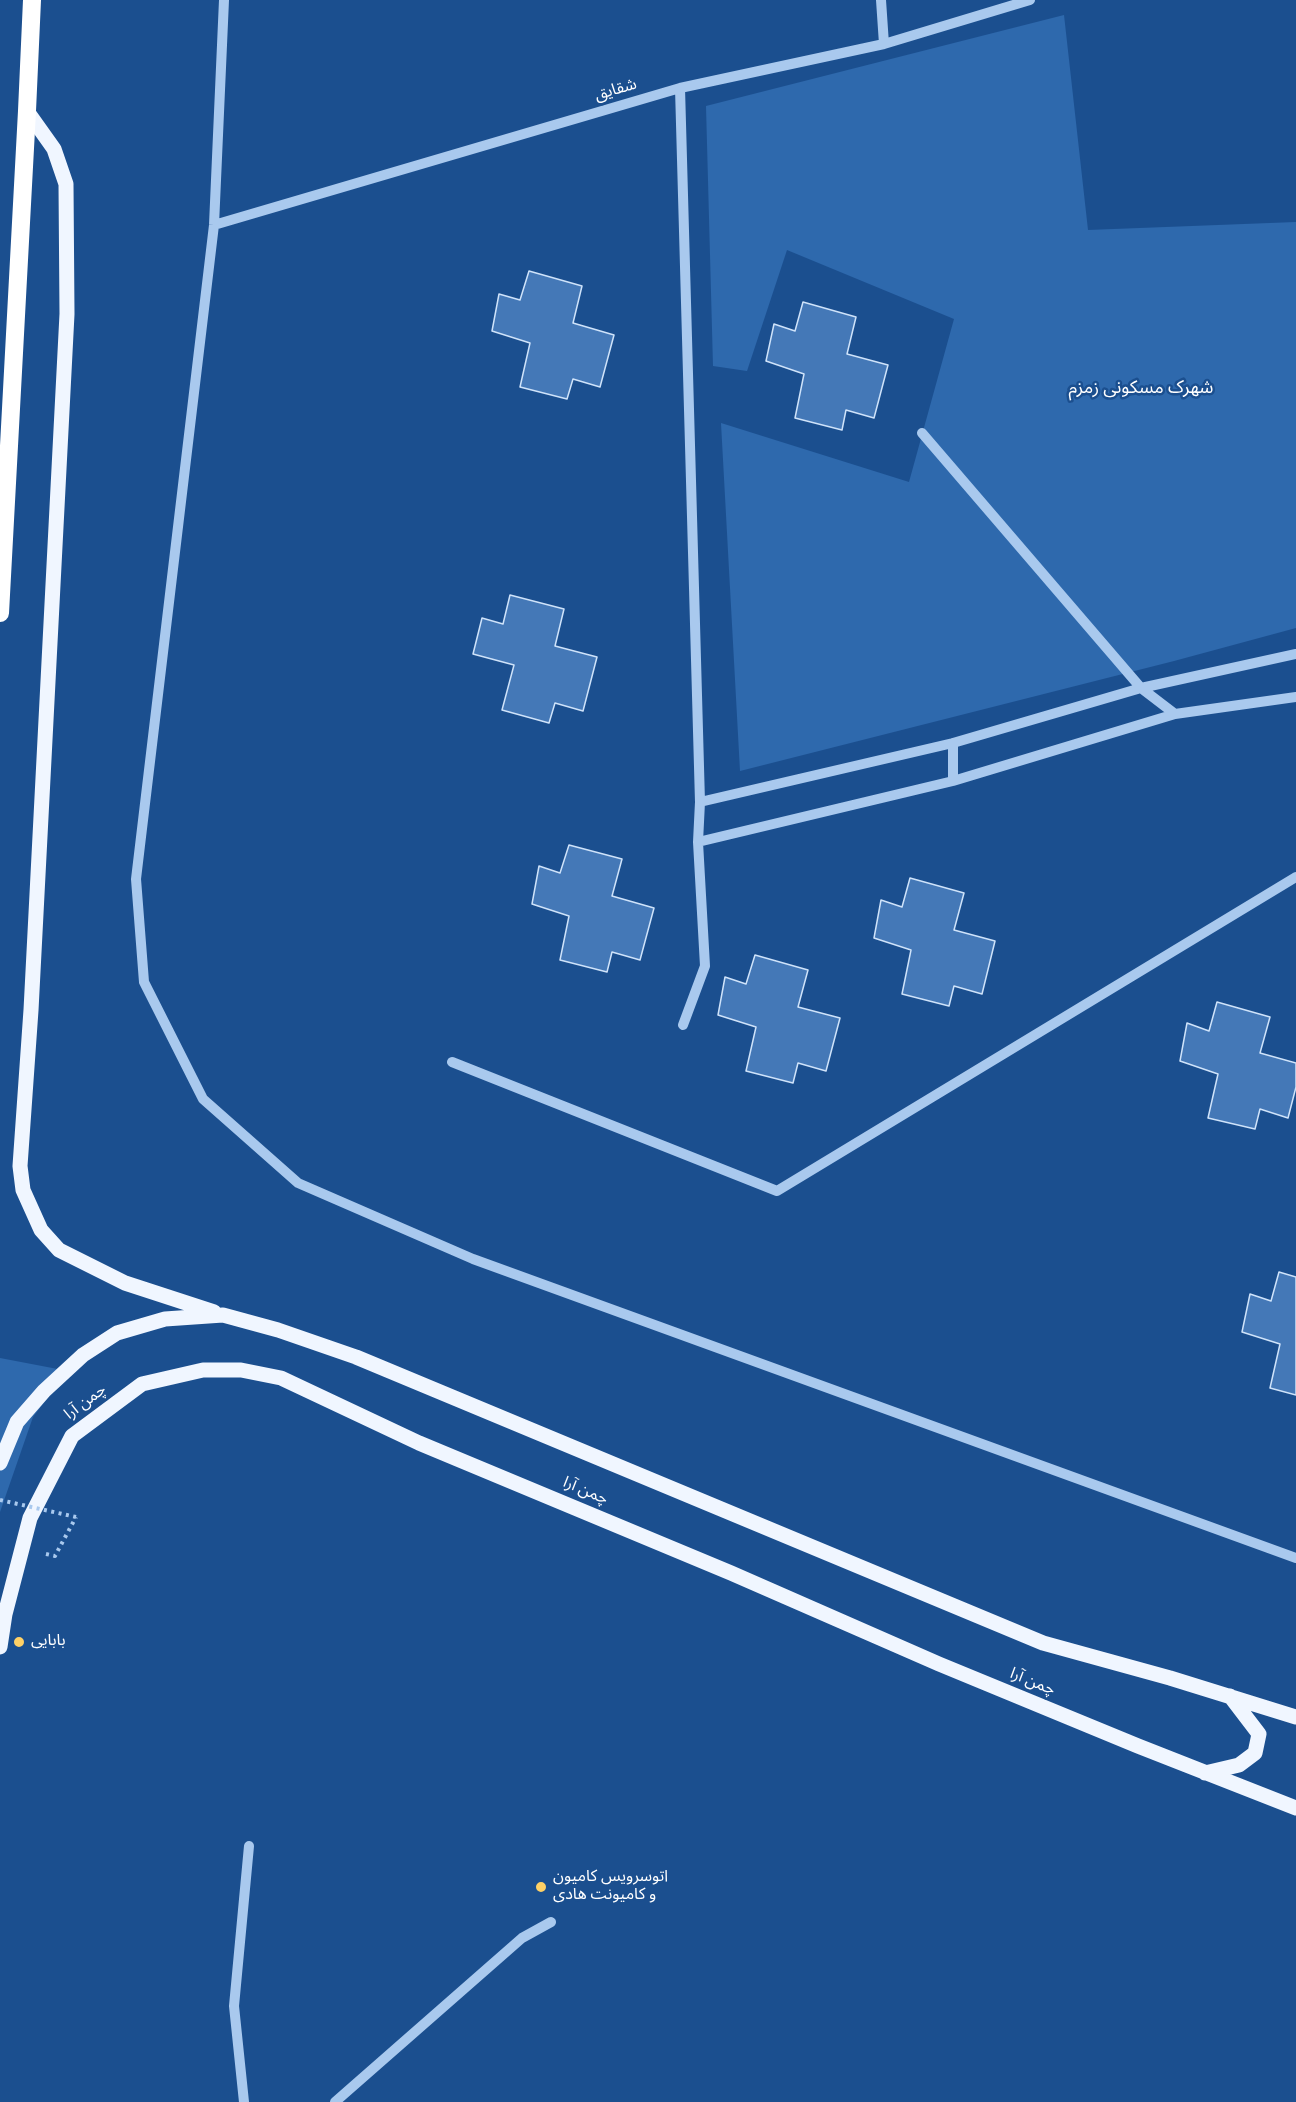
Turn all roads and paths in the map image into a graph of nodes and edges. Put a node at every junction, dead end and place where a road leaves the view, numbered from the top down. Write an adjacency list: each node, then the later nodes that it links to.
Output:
1 (32, 0): 7 (highway)
2 (224, 0): 8 (street)
3 (881, 0): 5 (street)
4 (1030, 0): 5 (street, شقایق)
5 (884, 44): 6 (street, شقایق)
6 (680, 88): 8 (street, شقایق); 17 (street)
7 (27, 111): 10 (highway); 22 (main road)
8 (214, 225): 26 (street)
9 (922, 433): 12 (street)
10 (0, 613)
11 (1296, 654): 12 (street)
12 (1141, 688): 14 (street); 15 (street)
13 (1296, 697): 14 (street)
14 (1175, 714): 16 (street)
15 (953, 743): 16 (street); 17 (street)
16 (953, 781): 18 (street)
17 (700, 802): 18 (street)
18 (698, 842): 20 (street)
19 (1296, 877): 21 (street)
20 (683, 1025)
21 (452, 1062)
22 (222, 1315): 23 (main road); 28 (main road)
23 (0, 1462)
24 (0, 1500): 25 (path, bridge)
25 (55, 1556)
26 (1296, 1558)
27 (0, 1647): 30 (main road, چمن آرا)
28 (1230, 1696): 29 (main road); 30 (main road)
29 (1296, 1717)
30 (1205, 1773): 31 (main road, چمن آرا)
31 (1296, 1808)
32 (249, 1845): 34 (street)
33 (551, 1922): 35 (street)
34 (244, 2102)
35 (334, 2102)

